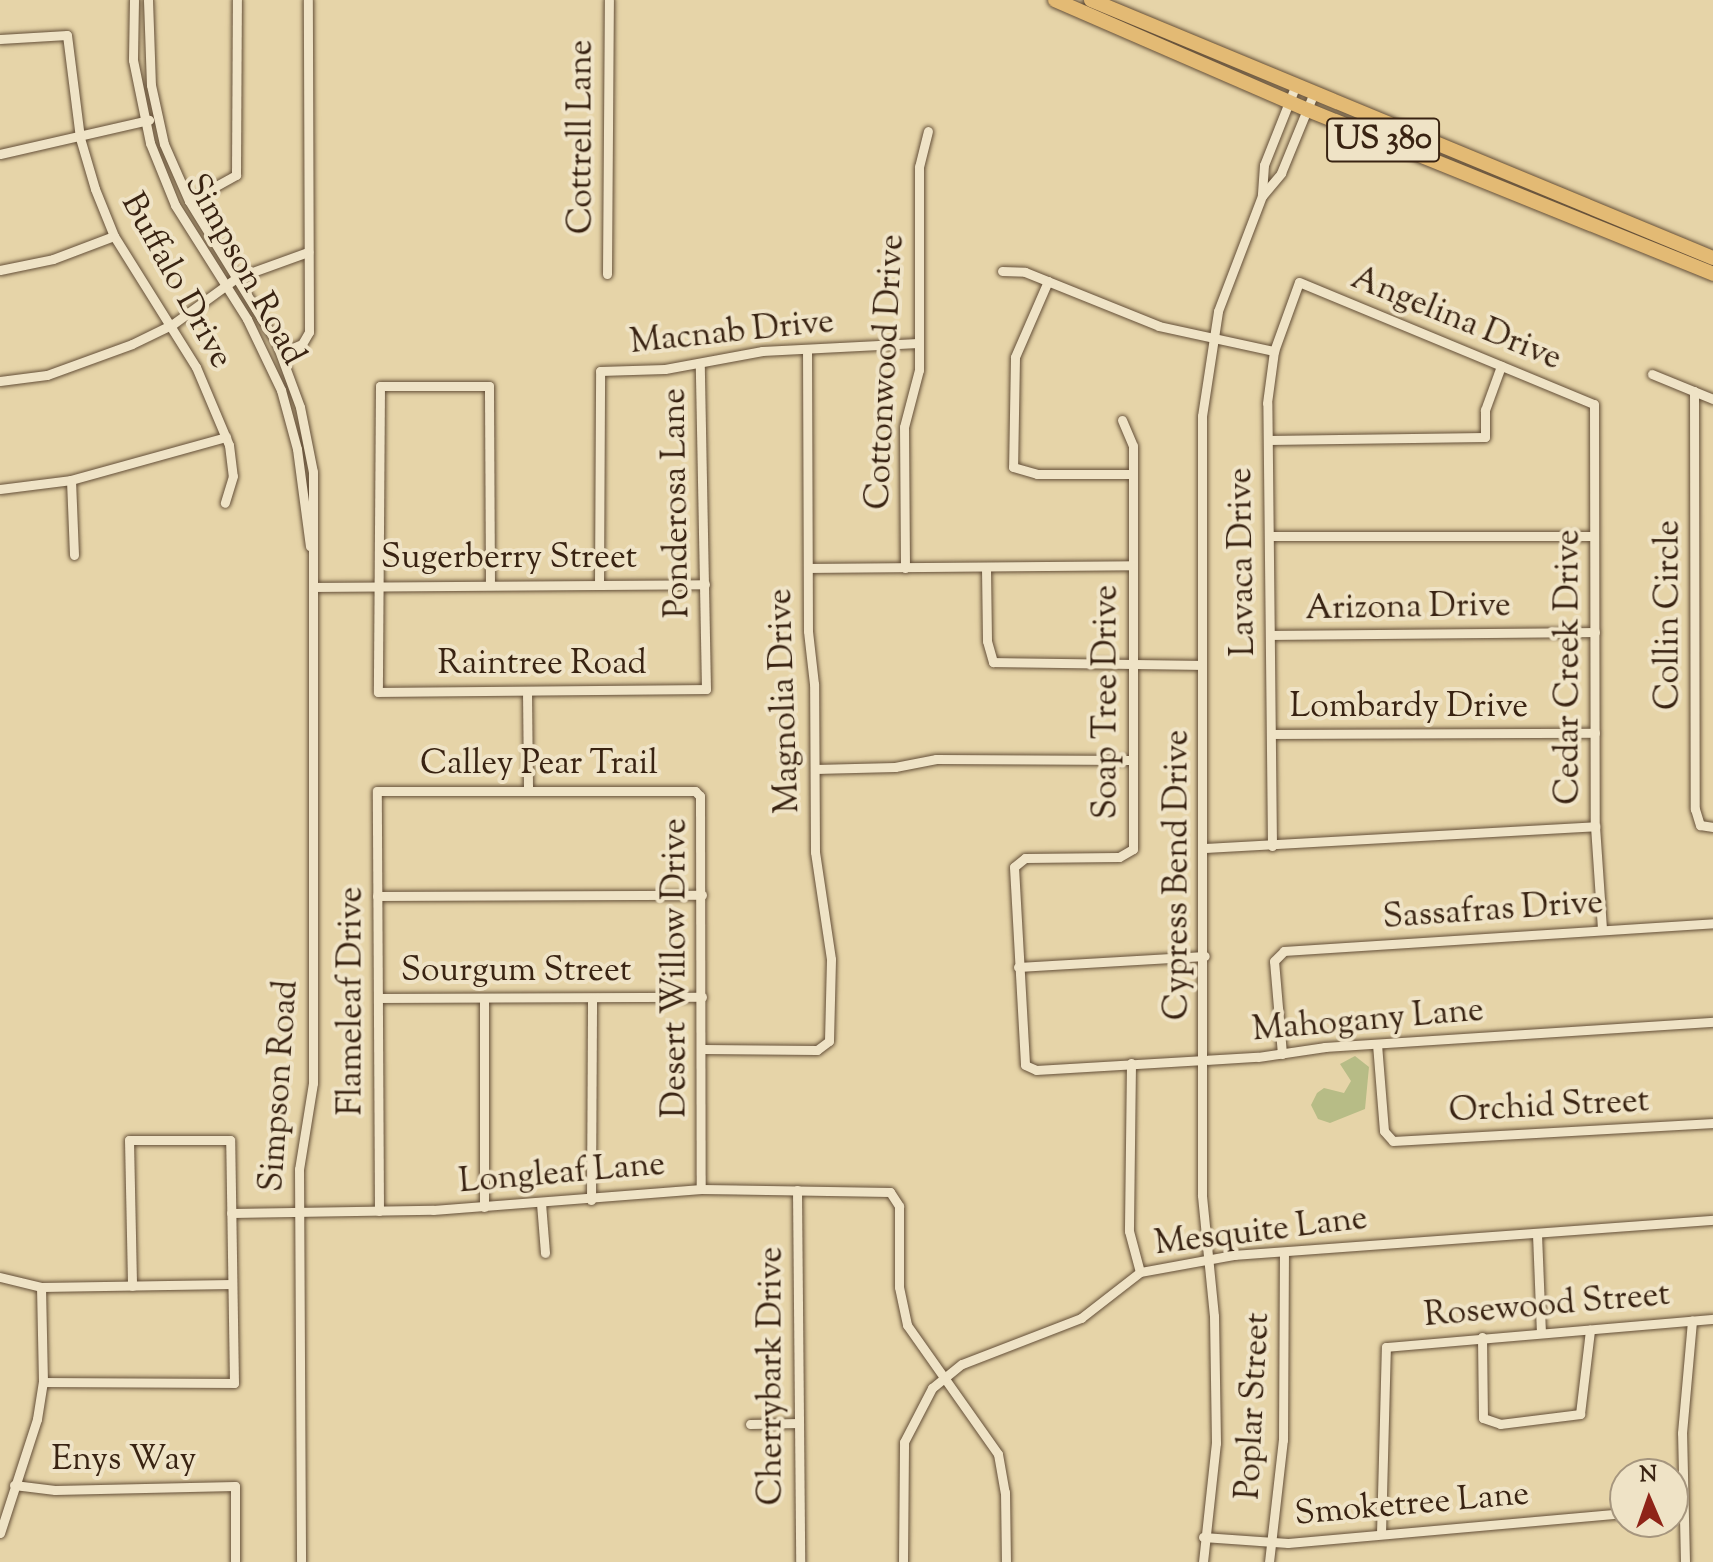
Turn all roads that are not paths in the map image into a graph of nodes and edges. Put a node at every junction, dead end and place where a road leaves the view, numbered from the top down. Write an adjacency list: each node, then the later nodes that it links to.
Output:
1 (134, 0): 13 (street, Simpson Road)
2 (148, 0): 12 (street, Simpson Road)
3 (237, 0): 18 (street)
4 (308, 0): 20 (street, Simpson Road)
5 (609, 0): 24 (street, Cottrell Lane)
6 (1055, 0): 9 (highway, US 380)
7 (1091, 0): 9 (highway, US 380)
8 (0, 39): 15 (street, Buffalo Drive)
9 (1292, 94): 10 (highway, US 380); 11 (highway, US 380); 17 (street, Cypress Bend Drive)
10 (1313, 95): 11 (street, Cypress Bend Drive); 21 (highway, US 380)
11 (1308, 110): 17 (street, Cypress Bend Drive); 25 (highway, US 380)
12 (156, 118): 13 (street); 18 (street, Simpson Road)
13 (143, 121): 15 (street); 29 (street, Simpson Road)
14 (928, 131): 32 (street, Cottonwood Drive)
15 (80, 138): 16 (street); 19 (street, Buffalo Drive)
16 (0, 154)
17 (1262, 196): 31 (street, Cypress Bend Drive)
18 (189, 201): 26 (street, Simpson Road)
19 (114, 236): 22 (street); 30 (street, Buffalo Drive)
20 (308, 252): 26 (street); 35 (street, Simpson Road)
21 (1713, 258)
22 (0, 270)
23 (1002, 271): 27 (street)
24 (607, 274)
25 (1713, 274)
26 (236, 278): 29 (street); 35 (street, Simpson Road)
27 (1048, 281): 31 (street); 46 (street)
28 (1299, 282): 34 (street, Lavaca Drive); 37 (street, Angelina Drive)
29 (225, 286): 30 (street); 53 (street, Simpson Road)
30 (173, 324): 39 (street); 44 (street, Buffalo Drive)
31 (1211, 340): 34 (street); 66 (street, Cypress Bend Drive)
32 (918, 343): 33 (street, Macnab Drive); 56 (street, Cottonwood Drive)
33 (807, 350): 36 (street, Macnab Drive); 55 (street, Magnolia Drive)
34 (1274, 351): 45 (street, Lavaca Drive)
35 (281, 353): 53 (street, Simpson Road)
36 (700, 363): 58 (street, Ponderosa Lane); 60 (street, Macnab Drive)
37 (1501, 366): 42 (street, Angelina Drive); 45 (street)
38 (1652, 374): 40 (street)
39 (0, 381)
40 (1694, 391): 41 (street); 77 (street, Collin Circle)
41 (1713, 399)
42 (1594, 404): 51 (street, Cedar Creek Drive)
43 (1122, 420): 46 (street, Soap Tree Drive)
44 (226, 437): 47 (street); 49 (street, Buffalo Drive)
45 (1268, 440): 50 (street, Lavaca Drive)
46 (1132, 474): 54 (street, Soap Tree Drive)
47 (71, 480): 48 (street); 52 (street)
48 (0, 489)
49 (225, 503)
50 (1269, 536): 51 (street); 64 (street, Lavaca Drive)
51 (1594, 536): 63 (street, Cedar Creek Drive)
52 (74, 555)
53 (314, 565): 62 (street, Simpson Road)
54 (1132, 565): 57 (street); 65 (street, Soap Tree Drive)
55 (808, 568): 56 (street); 72 (street, Magnolia Drive)
56 (905, 568): 57 (street)
57 (986, 568): 65 (street)
58 (705, 584): 60 (street, Sugerberry Street); 67 (street, Ponderosa Lane)
59 (490, 585): 60 (street, Sugerberry Street); 61 (street, Sugerberry Street); 61 (street)
60 (599, 585)
61 (378, 586): 62 (street, Sugerberry Street); 68 (street, Raintree Road)
62 (314, 587): 103 (street, Simpson Road)
63 (1595, 632): 64 (street, Arizona Drive); 69 (street, Cedar Creek Drive)
64 (1270, 635): 70 (street, Lavaca Drive)
65 (1133, 664): 66 (street); 71 (street, Soap Tree Drive)
66 (1202, 665): 79 (street, Cypress Bend Drive)
67 (706, 689): 68 (street, Raintree Road)
68 (527, 691): 74 (street)
69 (1595, 733): 70 (street, Lombardy Drive); 76 (street, Cedar Creek Drive)
70 (1271, 734): 78 (street, Lavaca Drive)
71 (1133, 760): 72 (street); 85 (street, Soap Tree Drive)
72 (815, 769): 92 (street, Magnolia Drive)
73 (377, 791): 74 (street, Calley Pear Trail); 81 (street, Flameleaf Drive)
74 (528, 791): 75 (street, Calley Pear Trail)
75 (700, 796): 80 (street, Desert Willow Drive)
76 (1595, 826): 78 (street); 83 (street, Cedar Creek Drive)
77 (1713, 827)
78 (1272, 846): 79 (street)
79 (1205, 848): 84 (street, Cypress Bend Drive)
80 (702, 895): 81 (street); 86 (street, Desert Willow Drive)
81 (377, 896): 87 (street, Flameleaf Drive)
82 (1713, 923): 83 (street, Sassafras Drive)
83 (1602, 930): 93 (street, Sassafras Drive)
84 (1205, 956): 85 (street); 94 (street, Cypress Bend Drive)
85 (1018, 967): 96 (street, Soap Tree Drive)
86 (702, 997): 89 (street, Sourgum Street); 92 (street, Desert Willow Drive)
87 (378, 998): 88 (street, Sourgum Street); 104 (street, Flameleaf Drive)
88 (484, 998): 89 (street, Sourgum Street); 102 (street)
89 (592, 998): 100 (street)
90 (1713, 1022): 91 (street, Mahogany Lane)
91 (1377, 1044): 93 (street, Mahogany Lane); 97 (street, Orchid Street)
92 (702, 1049): 98 (street, Desert Willow Drive)
93 (1282, 1054): 94 (street, Mahogany Lane)
94 (1205, 1057): 95 (street, Mahogany Lane); 110 (street, Cypress Bend Drive)
95 (1131, 1063): 96 (street, Mahogany Lane); 111 (street)
96 (1028, 1068)
97 (1713, 1123)
98 (701, 1189): 99 (street, Longleaf Lane); 100 (street, Longleaf Lane)
99 (797, 1190): 121 (street, Longleaf Lane); 123 (street, Cherrybark Drive)
100 (591, 1200): 101 (street, Longleaf Lane)
101 (541, 1203): 102 (street, Longleaf Lane); 109 (street)
102 (484, 1207): 104 (street, Longleaf Lane)
103 (299, 1211): 104 (street, Longleaf Lane); 105 (street, Longleaf Lane); 134 (street, Simpson Road)
104 (379, 1211)
105 (231, 1213): 113 (street); 114 (street)
106 (1713, 1220): 107 (street, Mesquite Lane)
107 (1537, 1234): 108 (street, Mesquite Lane); 119 (street)
108 (1284, 1252): 110 (street, Mesquite Lane); 132 (street, Poplar Street)
109 (545, 1253)
110 (1209, 1260): 111 (street, Mesquite Lane); 130 (street, Cypress Bend Drive)
111 (1140, 1272): 121 (street, Mesquite Lane)
112 (0, 1277): 115 (street)
113 (232, 1284): 114 (street); 122 (street)
114 (132, 1286): 115 (street)
115 (41, 1287): 122 (street)
116 (1713, 1319): 117 (street, Rosewood Street)
117 (1692, 1320): 118 (street, Rosewood Street); 125 (street)
118 (1590, 1330): 119 (street, Rosewood Street); 120 (street)
119 (1541, 1333): 120 (street, Rosewood Street)
120 (1482, 1337): 129 (street, Rosewood Street)
121 (944, 1376): 136 (street, Mesquite Lane); 137 (street)
122 (43, 1382): 126 (street)
123 (799, 1423): 124 (street); 135 (street, Cherrybark Drive)
124 (750, 1424)
125 (1681, 1458)
126 (14, 1485): 128 (street); 133 (street, Enys Way)
127 (1609, 1514): 129 (street, Smoketree Lane)
128 (0, 1533)
129 (1381, 1534): 132 (street, Smoketree Lane)
130 (1203, 1537): 132 (street, Smoketree Lane); 138 (street, Cypress Bend Drive)
131 (1682, 1538): 140 (street)
132 (1271, 1543): 139 (street, Poplar Street)
133 (235, 1562)
134 (301, 1562)
135 (800, 1562)
136 (903, 1562)
137 (1006, 1562)
138 (1203, 1562)
139 (1269, 1562)
140 (1685, 1562)

